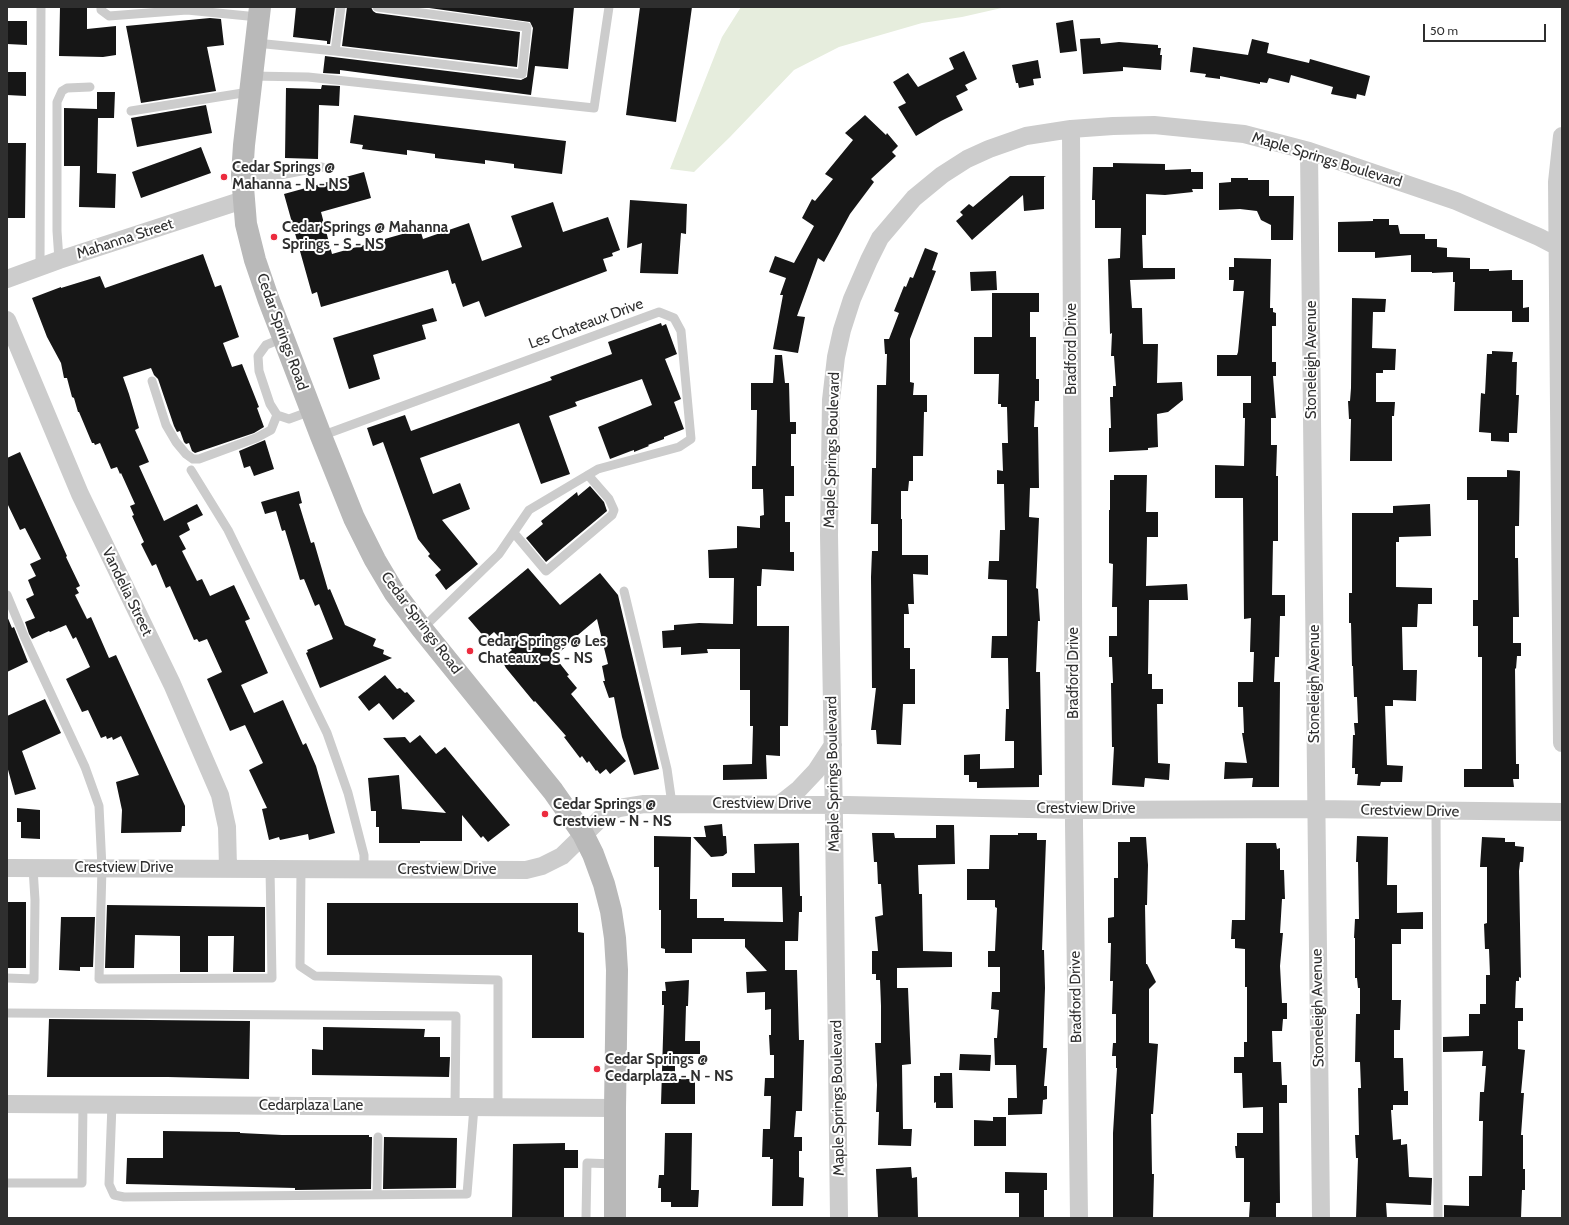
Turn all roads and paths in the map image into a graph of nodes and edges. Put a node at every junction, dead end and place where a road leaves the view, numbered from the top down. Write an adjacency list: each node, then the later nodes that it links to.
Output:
1 (41, 7): 21 (lane)
2 (101, 7): 6 (lane)
3 (341, 7): 9 (lane)
4 (377, 7): 9 (lane)
5 (609, 7): 10 (lane)
6 (187, 8): 7 (lane)
7 (259, 12): 8 (main road, Cedar Springs Road)
8 (255, 43): 9 (lane); 10 (main road, Cedar Springs Road)
9 (335, 51)
10 (250, 84): 12 (lane); 17 (main road, Cedar Springs Road)
11 (90, 86): 20 (lane)
12 (131, 111)
13 (1071, 129): 15 (street, Maple Springs Boulevard); 36 (street, Maple Springs Boulevard); 40 (street, Bradford Drive)
14 (1562, 136): 19 (street)
15 (1309, 151): 19 (street, Maple Springs Boulevard); 41 (street, Stoneleigh Avenue)
16 (322, 167): 17 (lane)
17 (242, 175): 18 (main road, Cedar Springs Road)
18 (243, 200): 20 (street, Mahanna Street); 24 (main road, Cedar Springs Road)
19 (1560, 248): 35 (street)
20 (59, 260): 21 (street, Mahanna Street)
21 (40, 267): 22 (street, Mahanna Street)
22 (7, 279)
23 (7, 320): 48 (street, Vandelia Street)
24 (283, 338): 26 (main road, Cedar Springs Road); 27 (lane)
25 (152, 382): 27 (lane)
26 (311, 411): 27 (lane); 28 (main road, Cedar Springs Road)
27 (277, 415)
28 (321, 436): 30 (lane, Les Chateaux Drive); 34 (main road, Cedar Springs Road)
29 (191, 470): 51 (lane)
30 (588, 474): 31 (lane, Les Chateaux Drive); 31 (lane)
31 (514, 533): 34 (lane, Les Chateaux Drive)
32 (624, 591): 37 (lane)
33 (7, 595): 47 (lane)
34 (422, 629): 44 (main road, Cedar Springs Road)
35 (1562, 743)
36 (833, 745): 38 (street); 39 (street, Maple Springs Boulevard)
37 (672, 804): 38 (street, Crestview Drive); 44 (street, Crestview Drive)
38 (780, 804): 39 (street, Crestview Drive)
39 (834, 805): 40 (street, Crestview Drive); 67 (street, Maple Springs Boulevard)
40 (1074, 810): 41 (street, Crestview Drive); 68 (street, Bradford Drive)
41 (1315, 810): 42 (street, Crestview Drive); 69 (street, Stoneleigh Avenue)
42 (1436, 812): 43 (street, Crestview Drive); 70 (lane)
43 (1562, 812)
44 (583, 834): 51 (street, Crestview Drive); 60 (main road, Cedar Springs Road)
45 (7, 868): 46 (street, Crestview Drive)
46 (33, 868): 47 (street, Crestview Drive); 52 (lane)
47 (102, 868): 48 (street, Crestview Drive); 49 (lane)
48 (228, 868): 49 (street, Crestview Drive)
49 (270, 869): 50 (street, Crestview Drive)
50 (301, 869): 51 (street, Crestview Drive); 59 (lane)
51 (364, 870)
52 (7, 978)
53 (7, 1013): 57 (lane)
54 (7, 1104): 55 (street, Cedarplaza Lane)
55 (83, 1104): 56 (street, Cedarplaza Lane); 63 (lane)
56 (112, 1104): 57 (street, Cedarplaza Lane); 64 (lane)
57 (455, 1107): 58 (street, Cedarplaza Lane)
58 (474, 1107): 59 (street, Cedarplaza Lane); 64 (lane)
59 (498, 1107): 60 (street, Cedarplaza Lane)
60 (615, 1108): 62 (main road, Cedar Springs Road)
61 (378, 1138): 64 (lane)
62 (615, 1164): 65 (lane); 66 (main road, Cedar Springs Road)
63 (7, 1183)
64 (377, 1195)
65 (586, 1218)
66 (615, 1218)
67 (839, 1218)
68 (1079, 1218)
69 (1320, 1218)
70 (1438, 1218)

